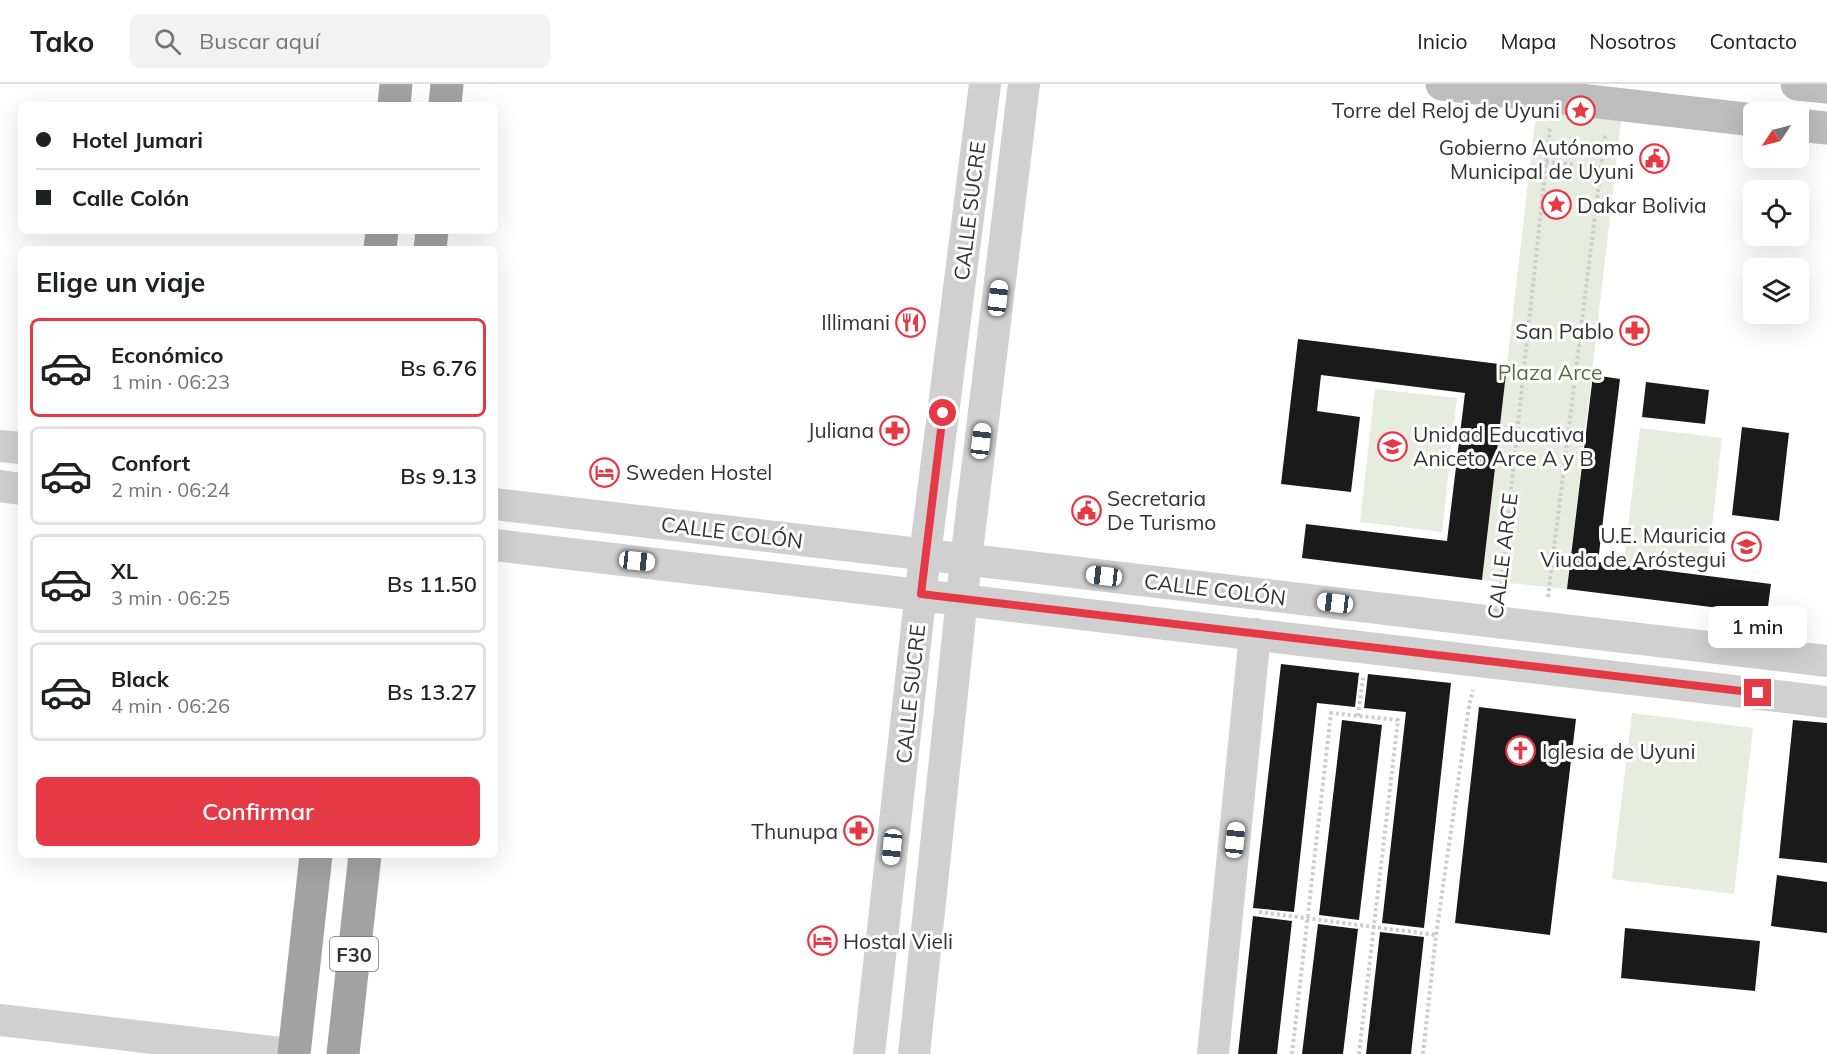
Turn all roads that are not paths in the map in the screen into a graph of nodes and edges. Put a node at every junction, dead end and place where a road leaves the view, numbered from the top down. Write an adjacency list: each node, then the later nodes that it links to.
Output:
1 (396, 84): 8 (highway)
2 (447, 84): 9 (highway)
3 (985, 84): 19 (street, CALLE SUCRE)
4 (1024, 84): 20 (street, CALLE SUCRE)
5 (1442, 84): 10 (main road)
6 (1797, 84): 7 (main road)
7 (1827, 87)
8 (394, 102)
9 (445, 102)
10 (1743, 119)
11 (1809, 126): 12 (main road)
12 (1827, 128)
13 (0, 446): 14 (street)
14 (18, 448)
15 (0, 486): 16 (street)
16 (18, 489)
17 (498, 504): 19 (street, CALLE COLÓN)
18 (498, 545): 21 (street, CALLE COLÓN)
19 (925, 555): 20 (street, CALLE COLÓN); 21 (street, CALLE SUCRE)
20 (966, 560): 22 (street, CALLE SUCRE); 24 (street, CALLE COLÓN)
21 (921, 594): 22 (street, CALLE COLÓN); 32 (street, CALLE SUCRE)
22 (962, 599): 23 (street, CALLE COLÓN); 33 (street, CALLE SUCRE)
23 (1255, 634): 25 (street, CALLE COLÓN); 34 (street)
24 (1827, 661)
25 (1827, 702)
26 (316, 858): 30 (highway, F30)
27 (366, 858): 31 (highway, F30)
28 (0, 1020): 29 (street)
29 (289, 1054)
30 (294, 1054)
31 (343, 1054)
32 (869, 1054)
33 (914, 1054)
34 (1213, 1054)

